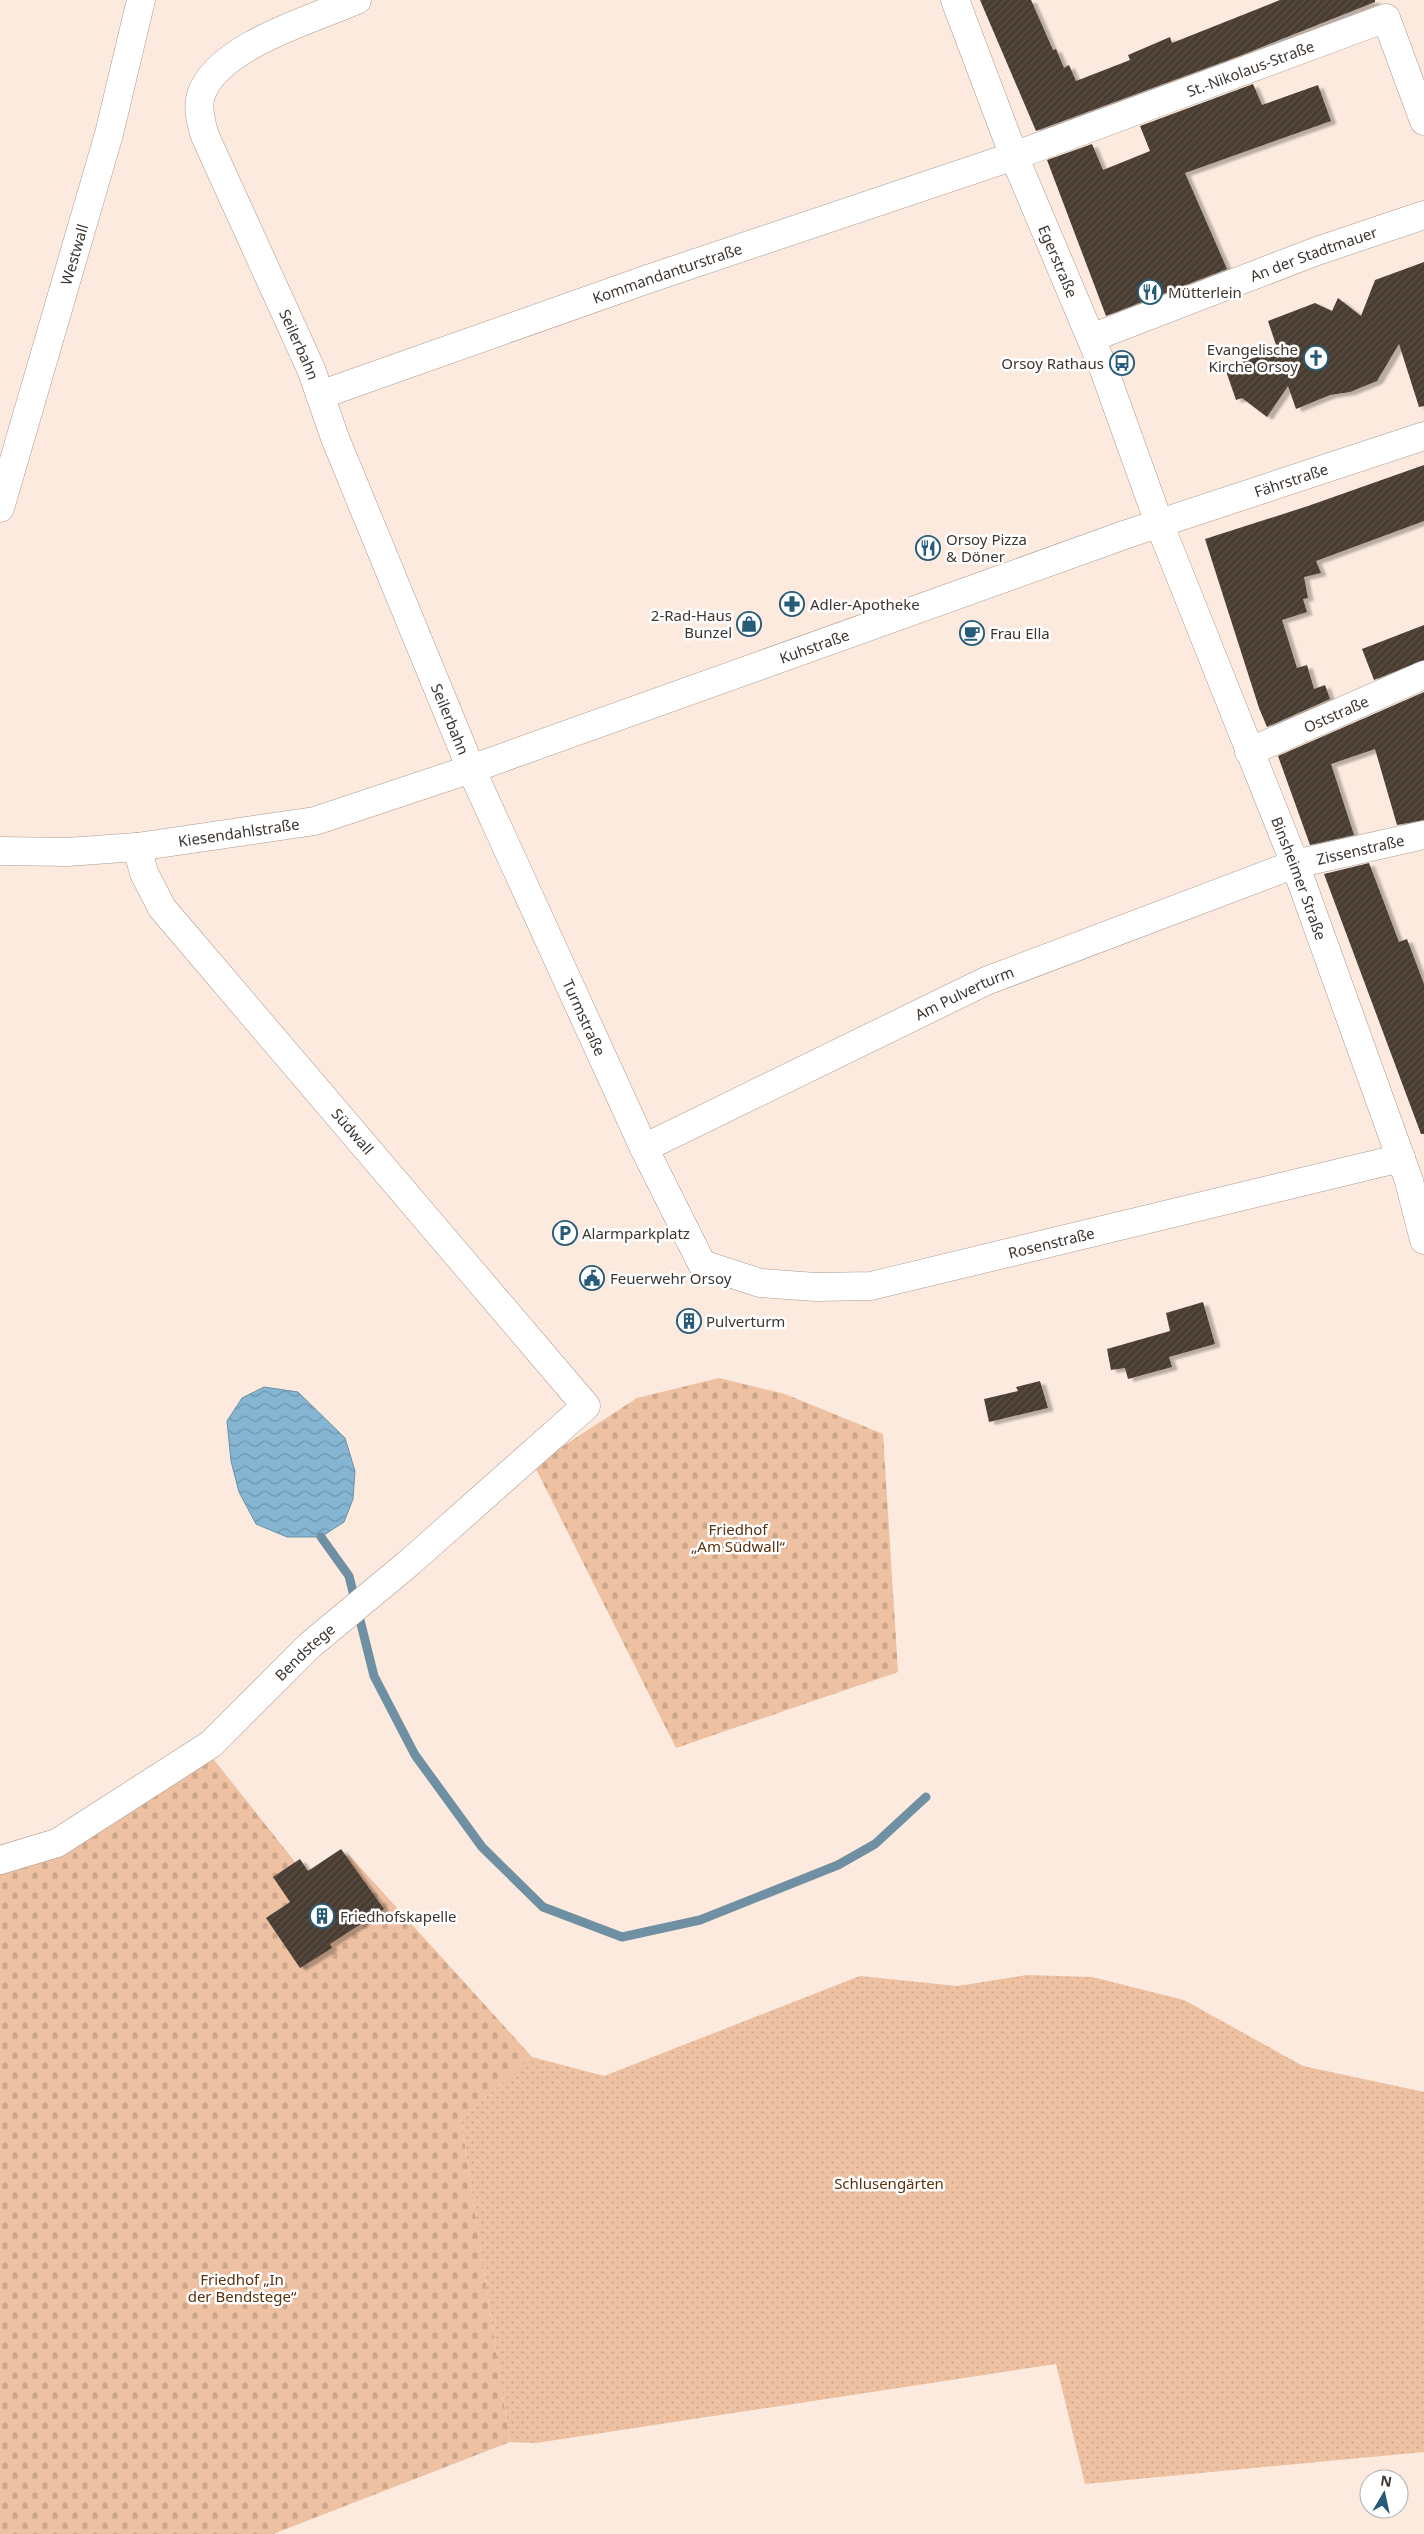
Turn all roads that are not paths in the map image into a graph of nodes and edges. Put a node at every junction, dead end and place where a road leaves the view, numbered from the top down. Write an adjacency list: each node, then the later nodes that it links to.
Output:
1 (141, 0): 10 (street, Westwall)
2 (358, 0): 8 (street, Seilerbahn)
3 (955, 0): 5 (street, Egerstraße)
4 (1424, 121): 5 (street, St.-Nikolaus-Straße)
5 (1014, 156): 7 (street, Egerstraße); 8 (street, Kommandanturstraße)
6 (1424, 216): 7 (street, An der Stadtmauer)
7 (1090, 338): 11 (street, Egerstraße)
8 (320, 395): 14 (street, Seilerbahn)
9 (1424, 436): 11 (street, Fährstraße)
10 (0, 508)
11 (1159, 523): 13 (street, Binsheimer Straße); 14 (street, Kuhstraße)
12 (1424, 675): 13 (street, Oststraße)
13 (1249, 752): 18 (street, Binsheimer Straße)
14 (471, 769): 16 (street, Kiesendahlstraße); 19 (street, Turmstraße)
15 (1424, 835): 18 (street, Zissenstraße)
16 (137, 847): 17 (street, Kiesendahlstraße); 23 (street, Südwall)
17 (0, 851)
18 (1295, 864): 19 (street, Am Pulverturm); 20 (street, Binsheimer Straße)
19 (644, 1148): 22 (street, Turmstraße)
20 (1411, 1172): 21 (street, Binsheimer Straße); 22 (street, Rosenstraße)
21 (1424, 1240)
22 (702, 1264)
23 (586, 1406): 24 (street, Bendstege)
24 (0, 1860)

